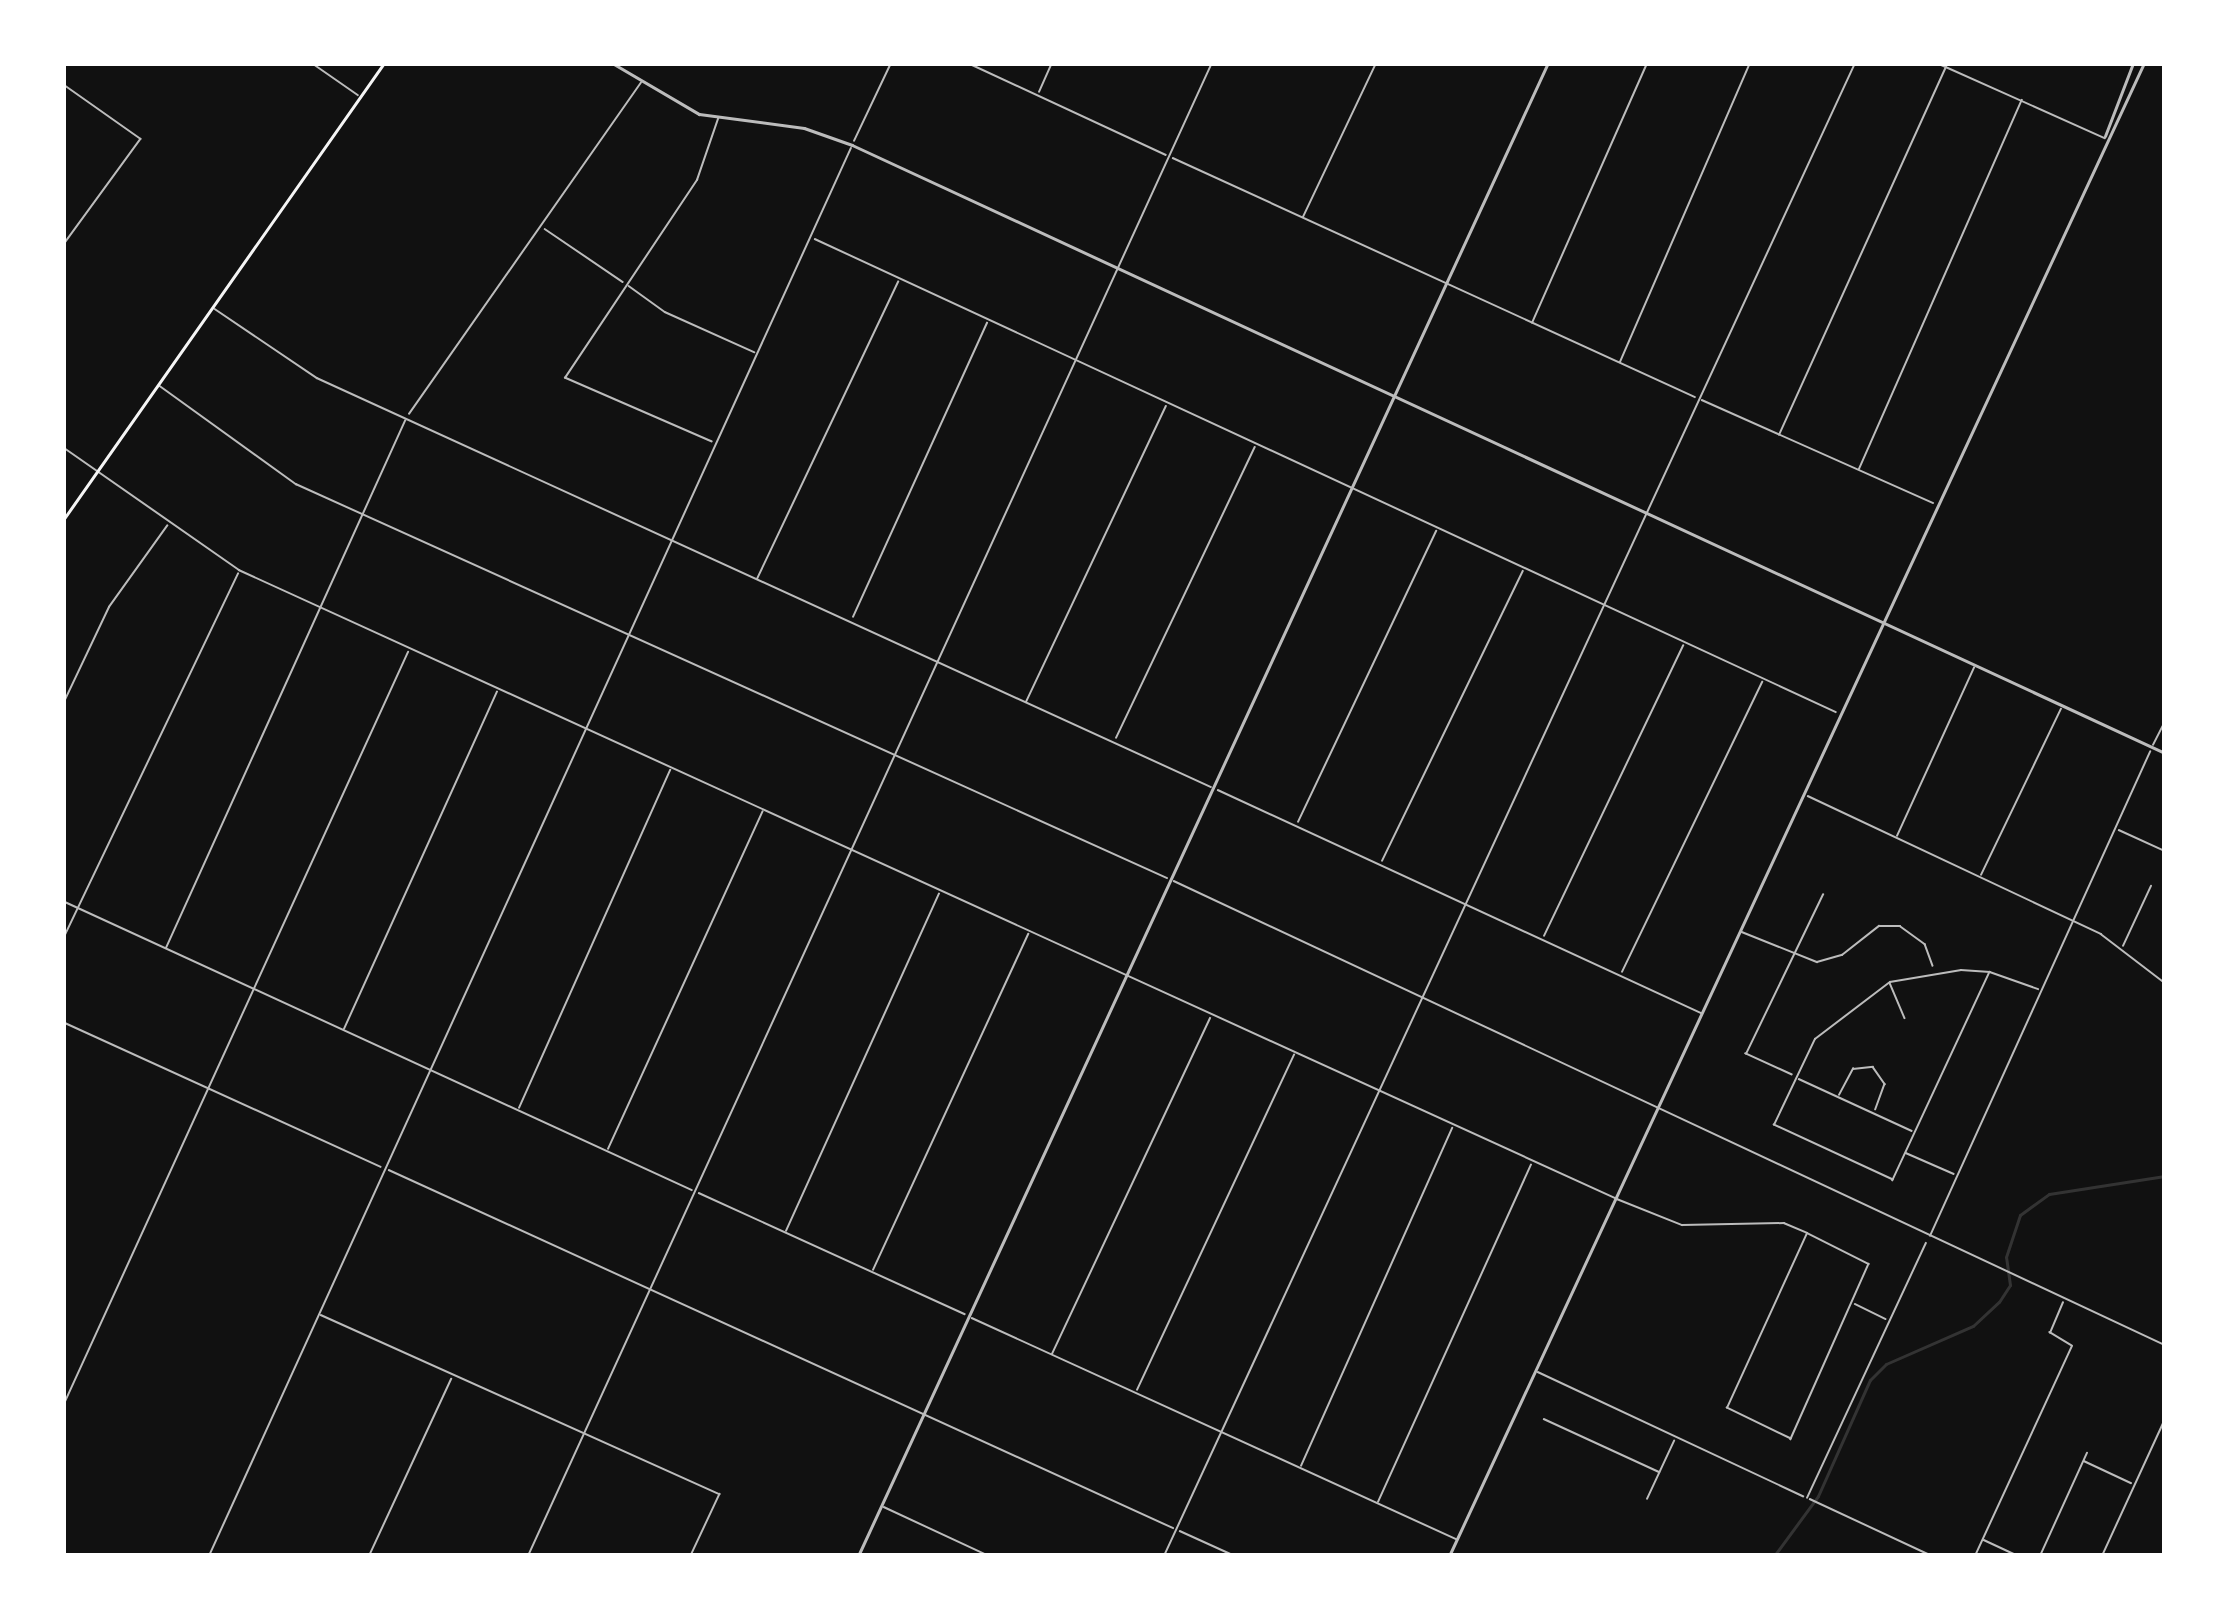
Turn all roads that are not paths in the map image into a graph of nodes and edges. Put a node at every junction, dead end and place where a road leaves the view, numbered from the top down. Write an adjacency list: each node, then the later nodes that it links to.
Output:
1 (312, 63): 20 (street)
2 (385, 63): 20 (main road)
3 (612, 63): 17 (street)
4 (891, 63): 24 (street)
5 (968, 63): 19 (street)
6 (1052, 63): 19 (street)
7 (1212, 63): 25 (street)
8 (1376, 63): 26 (street)
9 (1548, 63): 32 (street)
10 (1647, 63): 36 (street)
11 (1750, 63): 39 (street)
12 (1855, 63): 42 (street)
13 (1937, 63): 16 (street)
14 (2133, 63): 23 (street)
15 (2144, 63): 23 (street)
16 (1946, 67): 21 (street); 45 (street)
17 (641, 83): 22 (street); 27 (street)
18 (63, 84): 29 (street)
19 (1038, 95): 25 (street)
20 (360, 97): 34 (main road)
21 (2022, 100): 23 (street); 49 (street)
22 (718, 119): 24 (street); 33 (street)
23 (2105, 138): 52 (street)
24 (852, 145): 28 (street); 30 (street)
25 (1170, 156): 26 (street); 30 (street)
26 (1303, 217): 32 (street)
27 (542, 226): 33 (street); 44 (street)
28 (811, 238): 31 (street); 37 (street)
29 (63, 246)
30 (1117, 268): 38 (street); 41 (street)
31 (899, 279): 35 (street); 61 (street)
32 (1445, 282): 36 (street); 41 (street)
33 (627, 284): 37 (street); 46 (street)
34 (214, 309): 40 (main road); 44 (street)
35 (988, 320): 38 (street); 65 (street)
36 (1532, 324): 39 (street)
37 (756, 353): 46 (street)
38 (1075, 360): 43 (street); 69 (street)
39 (1619, 364): 42 (street)
40 (160, 386): 50 (main road); 53 (street)
41 (1394, 395): 51 (street); 54 (street)
42 (1699, 399): 45 (street); 54 (street)
43 (1168, 403): 47 (street); 73 (street)
44 (406, 418): 53 (street); 58 (street)
45 (1780, 435): 49 (street)
46 (716, 444): 58 (street)
47 (1256, 444): 51 (street); 79 (street)
48 (63, 447): 50 (street)
49 (1859, 470): 52 (street)
50 (99, 471): 55 (main road); 56 (street)
51 (1351, 488): 57 (street); 84 (street)
52 (1933, 503): 64 (street)
53 (362, 512): 63 (street); 66 (street)
54 (1646, 512): 62 (street); 64 (street)
55 (63, 520)
56 (170, 523): 60 (street); 74 (street)
57 (1437, 527): 59 (street); 87 (street)
58 (671, 538): 61 (street); 66 (street)
59 (1524, 568): 62 (street); 92 (street)
60 (239, 570): 63 (street); 100 (street)
61 (758, 578): 65 (street)
62 (1603, 604): 67 (street); 99 (street)
63 (320, 607): 68 (street); 106 (street)
64 (1880, 620): 70 (street); 76 (street)
65 (851, 621): 69 (street)
66 (630, 634): 78 (street); 82 (street)
67 (1685, 642): 71 (street); 105 (street)
68 (410, 648): 72 (street); 115 (street)
69 (938, 661): 73 (street); 82 (street)
70 (1975, 664): 75 (street); 89 (street)
71 (1764, 679): 76 (street); 112 (street)
72 (499, 688): 78 (street); 122 (street)
73 (1026, 702): 79 (street)
74 (63, 704)
75 (2063, 706): 80 (street); 93 (street)
76 (1836, 712): 85 (street)
77 (2165, 721): 80 (street)
78 (585, 730): 83 (street); 124 (street)
79 (1114, 742): 84 (street)
80 (2152, 748): 81 (street); 88 (street)
81 (2165, 753)
82 (895, 754): 91 (street); 94 (street)
83 (672, 766): 86 (street); 130 (street)
84 (1212, 787): 87 (street); 94 (street)
85 (1799, 792): 89 (street); 103 (street)
86 (764, 808): 91 (street); 134 (street)
87 (1296, 826): 92 (street)
88 (2116, 828): 90 (street); 101 (street)
89 (1897, 836): 93 (street)
90 (2165, 851)
91 (852, 852): 96 (street); 139 (street)
92 (1381, 865): 99 (street)
93 (1981, 876): 101 (street)
94 (1169, 879): 111 (street); 117 (street)
95 (2151, 886): 107 (street)
96 (941, 891): 102 (street); 141 (street)
97 (1823, 895): 108 (street)
98 (63, 902): 100 (street)
99 (1465, 904): 105 (street); 117 (street)
100 (77, 908): 104 (street); 106 (street)
101 (2074, 922): 107 (street); 116 (street)
102 (1030, 931): 111 (street); 144 (street)
103 (1742, 932): 108 (street); 118 (street)
104 (63, 939)
105 (1542, 940): 112 (street)
106 (166, 949): 115 (street)
107 (2121, 949): 114 (street)
108 (1792, 955): 109 (street); 125 (street)
109 (1933, 970): 110 (street); 113 (street)
110 (1990, 972): 116 (street); 133 (street)
111 (1125, 974): 119 (street); 149 (street)
112 (1620, 976): 118 (street)
113 (1890, 982): 120 (street); 125 (street)
114 (2165, 983)
115 (255, 989): 122 (street); 126 (street)
116 (2041, 991): 138 (street)
117 (1423, 996): 127 (street); 129 (street)
118 (1703, 1014): 129 (street)
119 (1211, 1015): 123 (street); 152 (street)
120 (1905, 1018)
121 (63, 1022): 126 (street)
122 (343, 1030): 124 (street)
123 (1296, 1052): 127 (street); 155 (street)
124 (430, 1070): 130 (street); 137 (street)
125 (1796, 1077): 128 (street); 135 (street)
126 (209, 1088): 137 (street); 156 (street)
127 (1377, 1090): 132 (street); 160 (street)
128 (1838, 1096): 131 (street); 131 (street)
129 (1661, 1107): 140 (street); 143 (street)
130 (518, 1110): 134 (street)
131 (1874, 1113): 133 (street)
132 (1454, 1124): 136 (street); 165 (street)
133 (1916, 1132): 135 (street)
134 (607, 1151): 139 (street)
135 (1906, 1152): 138 (street)
136 (1533, 1161): 140 (street); 170 (street)
137 (385, 1169): 145 (street); 148 (street)
138 (1958, 1176): 143 (street)
139 (696, 1191): 141 (street); 145 (street)
140 (1617, 1199): 142 (street); 153 (street)
141 (785, 1232): 144 (street)
142 (1807, 1233): 147 (street); 147 (street)
143 (1928, 1240): 146 (street); 150 (street)
144 (872, 1272): 149 (street)
145 (651, 1289): 157 (street); 161 (street)
146 (2065, 1299): 151 (street); 173 (street)
147 (1851, 1303): 150 (street)
148 (320, 1315): 154 (street); 177 (street)
149 (968, 1316): 152 (street); 157 (street)
150 (1889, 1320): 168 (street)
151 (2165, 1346)
152 (1052, 1354): 155 (street)
153 (1536, 1371): 162 (street); 174 (street)
154 (452, 1375): 161 (street); 178 (street)
155 (1136, 1393): 160 (street)
156 (63, 1406)
157 (924, 1414): 171 (street); 172 (street)
158 (1544, 1419): 166 (street)
159 (2165, 1419): 167 (street)
160 (1223, 1432): 165 (street); 172 (street)
161 (584, 1433): 179 (street); 180 (street)
162 (1676, 1437): 166 (street); 168 (street)
163 (2087, 1453): 164 (street)
164 (2084, 1461): 167 (street); 191 (street)
165 (1300, 1468): 170 (street)
166 (1659, 1472): 169 (street)
167 (2135, 1484): 192 (street)
168 (1807, 1498): 176 (street)
169 (1647, 1499)
170 (1377, 1503): 174 (street)
171 (881, 1506): 175 (street); 181 (street)
172 (1177, 1530): 184 (street); 185 (street)
173 (1982, 1539): 189 (street); 190 (street)
174 (1458, 1540): 186 (street)
175 (965, 1546): 182 (street); 183 (street)
176 (1914, 1549): 187 (street); 188 (street)
177 (209, 1556)
178 (369, 1556)
179 (529, 1556)
180 (692, 1556)
181 (858, 1556)
182 (961, 1556)
183 (988, 1556)
184 (1164, 1556)
185 (1235, 1556)
186 (1449, 1556)
187 (1911, 1556)
188 (1931, 1556)
189 (1975, 1556)
190 (2018, 1556)
191 (2040, 1556)
192 (2102, 1556)

